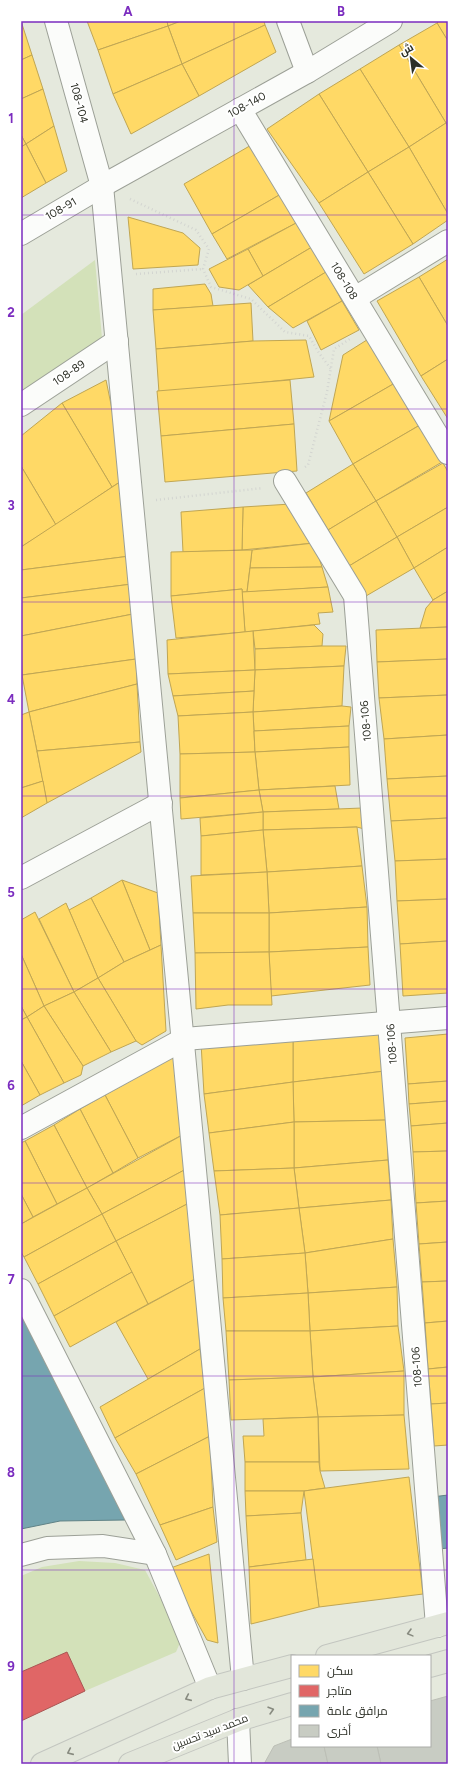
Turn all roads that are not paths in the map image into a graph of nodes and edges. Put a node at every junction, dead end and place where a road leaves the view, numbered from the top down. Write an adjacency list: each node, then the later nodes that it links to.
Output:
1 (56, 21): 6 (street, 108-104)
2 (288, 21): 4 (street)
3 (391, 21): 4 (street, 108-140)
4 (307, 72): 5 (street, 108-140)
5 (240, 109): 6 (street, 108-140); 9 (street, 108-108)
6 (102, 186): 7 (street, 108-91); 10 (street, 108-104)
7 (21, 234)
8 (448, 241): 9 (street)
9 (355, 298): 12 (street, 108-108)
10 (116, 341): 11 (street, 108-89); 14 (street, 108-104)
11 (21, 405)
12 (448, 453)
13 (285, 481): 17 (street, 108-106)
14 (161, 803): 15 (street); 18 (street, 108-104)
15 (21, 878)
16 (448, 1018): 17 (street)
17 (390, 1023): 18 (street); 23 (street, 108-106)
18 (184, 1039): 19 (street); 28 (street, 108-104)
19 (21, 1128)
20 (21, 1290): 21 (street)
21 (155, 1554): 22 (street); 29 (street)
22 (21, 1555)
23 (442, 1624): 24 (main road, one-way to 24)
24 (331, 1655)
25 (448, 1661): 27 (main road)
26 (291, 1666): 28 (main road)
27 (431, 1666)
28 (243, 1679): 29 (main road)
29 (210, 1688): 32 (main road, one-way to 32)
30 (291, 1704): 31 (main road, محمد سید تحسین, one-way to 30)
31 (238, 1720): 33 (main road, محمد سید تحسین); 34 (street)
32 (42, 1764)
33 (130, 1764)
34 (240, 1764)

